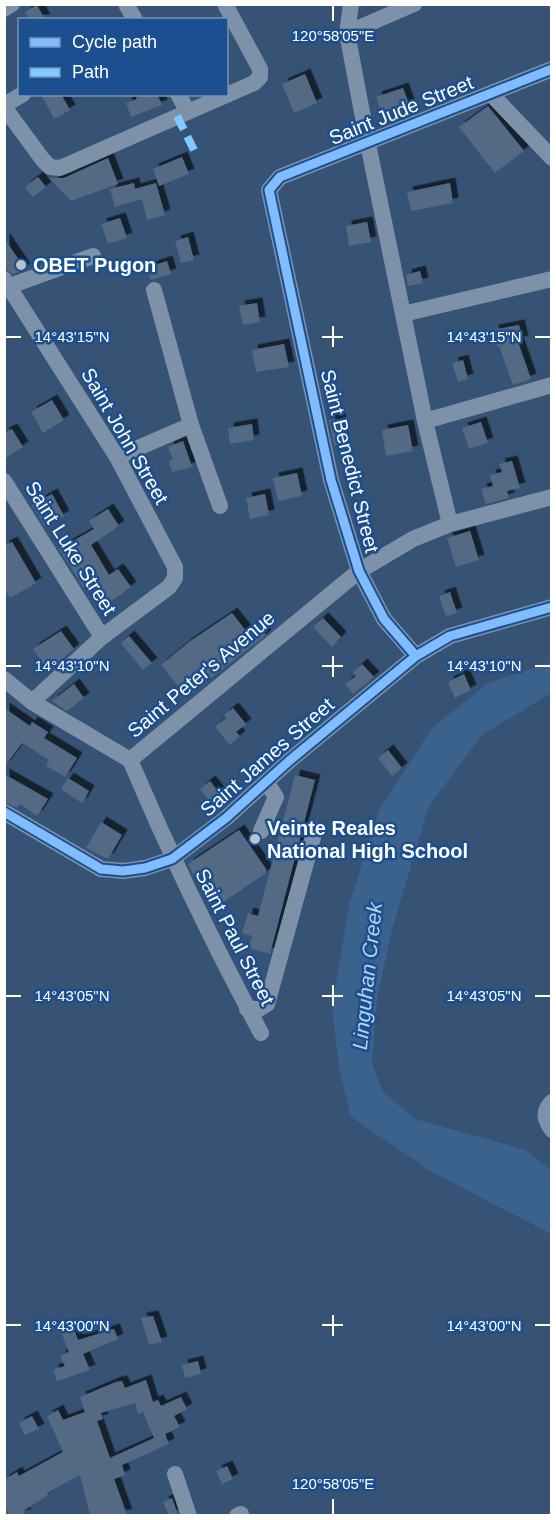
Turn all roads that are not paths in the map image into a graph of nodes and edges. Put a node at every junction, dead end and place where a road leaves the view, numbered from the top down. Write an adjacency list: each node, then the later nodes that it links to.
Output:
1 (12, 4): 6 (street)
2 (126, 4): 7 (street)
3 (225, 4): 10 (street)
4 (351, 4): 8 (street)
5 (414, 4): 8 (street)
6 (4, 9)
7 (134, 18)
8 (347, 33): 17 (street)
9 (552, 69): 11 (street, Saint Jude Street)
10 (228, 94)
11 (491, 94): 17 (street, Saint Jude Street); 18 (street)
12 (20, 96): 15 (street)
13 (179, 96): 16 (street)
14 (224, 96): 16 (street)
15 (4, 106): 16 (street)
16 (188, 112)
17 (368, 144): 19 (street, Saint Jude Street); 24 (street)
18 (552, 158)
19 (269, 190): 33 (street, Saint Benedict Street)
20 (93, 256): 22 (street)
21 (552, 279): 24 (street)
22 (6, 285): 28 (street, Saint John Street)
23 (154, 290): 27 (street)
24 (403, 314): 26 (street)
25 (552, 385): 26 (street)
26 (425, 421): 32 (street)
27 (191, 425): 28 (street); 31 (street)
28 (117, 457): 35 (street, Saint John Street)
29 (4, 481): 35 (street, Saint Luke Street)
30 (552, 497): 32 (street, Saint Peter's Avenue)
31 (220, 506)
32 (450, 524): 33 (street, Saint Peter's Avenue)
33 (359, 571): 36 (street, Saint Benedict Street); 39 (street, Saint Peter's Avenue)
34 (552, 607): 36 (street, Saint James Street)
35 (102, 637): 38 (street)
36 (416, 656): 40 (street, Saint James Street)
37 (4, 679): 38 (street, Saint Peter's Avenue)
38 (32, 702): 39 (street, Saint Peter's Avenue)
39 (130, 760): 44 (street, Saint Paul Street)
40 (267, 783): 43 (street); 44 (street, Saint James Street)
41 (4, 812): 44 (street, Saint James Street)
42 (315, 830): 45 (street)
43 (261, 831)
44 (172, 860): 45 (street, Saint Paul Street)
45 (247, 1008): 46 (street, Saint Paul Street)
46 (261, 1033)
47 (552, 1102): 48 (street)
48 (552, 1130)
49 (175, 1474): 50 (street)
50 (189, 1515)

